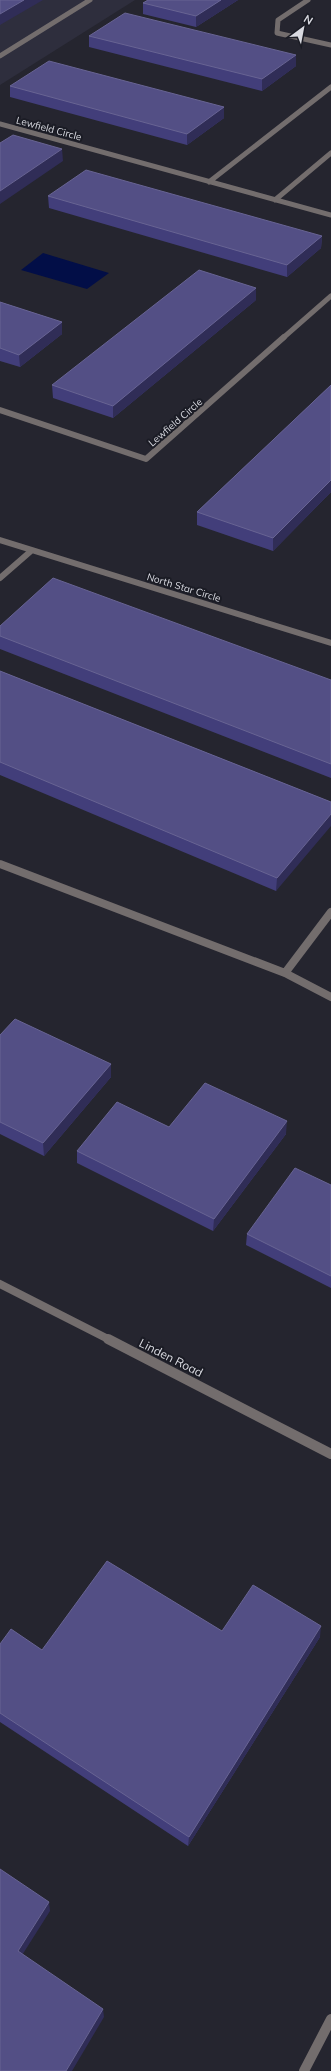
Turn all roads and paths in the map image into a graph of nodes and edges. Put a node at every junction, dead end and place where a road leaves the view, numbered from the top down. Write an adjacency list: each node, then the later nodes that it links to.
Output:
1 (90, 0): 4 (street)
2 (308, 0): 3 (street)
3 (331, 45)
4 (0, 56)
5 (331, 87): 8 (street)
6 (0, 124): 8 (street, Lewfield Circle)
7 (331, 153): 9 (street)
8 (209, 182): 9 (street, Lewfield Circle)
9 (275, 200): 10 (street, Lewfield Circle)
10 (331, 215)
11 (331, 296): 12 (street, Lewfield Circle)
12 (0, 410)
13 (0, 540): 14 (street, North Star Circle)
14 (31, 551): 15 (street); 16 (street, North Star Circle)
15 (0, 578)
16 (331, 643)
17 (0, 864): 19 (street)
18 (331, 912): 19 (street)
19 (285, 973): 20 (street)
20 (331, 997)
21 (0, 1284): 22 (street, Linden Road)
22 (331, 1454)
23 (331, 2019): 24 (street)
24 (304, 2071)

